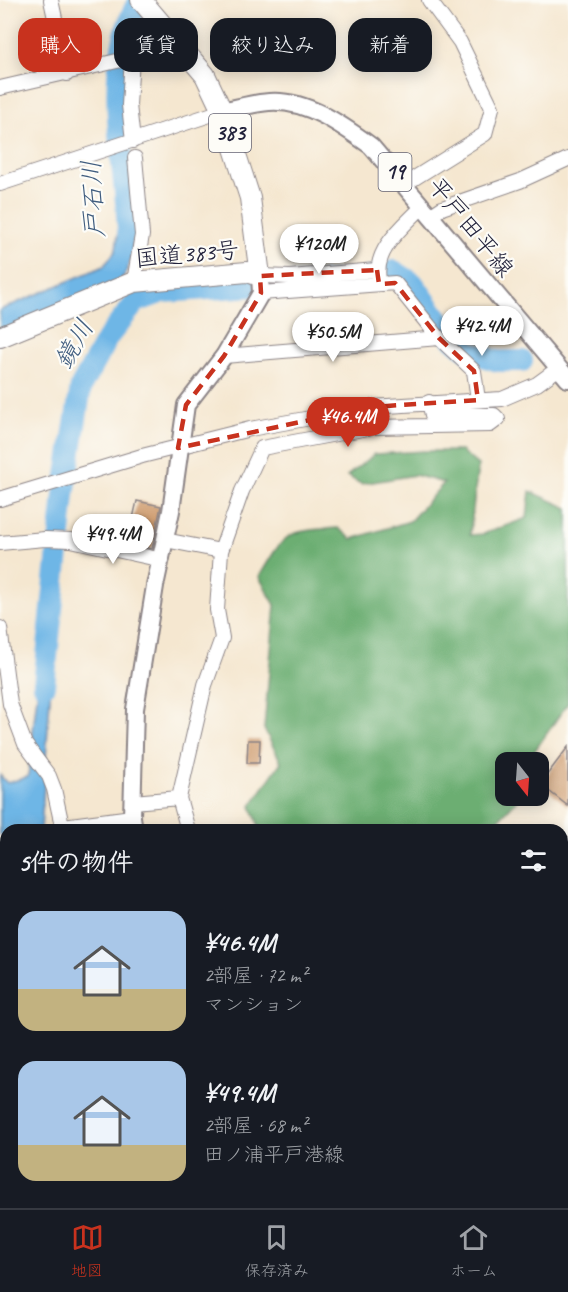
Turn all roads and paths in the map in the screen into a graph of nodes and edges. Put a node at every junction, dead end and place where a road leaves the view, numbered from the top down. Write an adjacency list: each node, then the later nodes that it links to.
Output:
1 (51, 0): 8 (street)
2 (429, 0): 15 (street)
3 (147, 6): 4 (highway, 国道383号 / 383)
4 (158, 18)
5 (114, 63): 8 (street)
6 (198, 66): 10 (highway, 国道383号 / 383)
7 (131, 72): 11 (street)
8 (67, 74): 9 (street)
9 (0, 88)
10 (222, 111): 11 (street); 15 (main road, 平戸田平線 / 19); 19 (highway, 国道383号 / 383)
11 (132, 141): 14 (street)
12 (135, 158): 18 (street)
13 (568, 159): 16 (street)
14 (0, 184)
15 (405, 184): 16 (main road, 平戸田平線 / 19)
16 (427, 211): 17 (street); 23 (main road, 平戸田平線 / 19)
17 (378, 278): 19 (street); 21 (street)
18 (134, 282): 19 (highway, 国道383号); 20 (highway, 国道383号)
19 (261, 284): 22 (main road)
20 (0, 337)
21 (439, 338): 22 (street); 24 (street)
22 (224, 356): 26 (main road)
23 (564, 373): 24 (street)
24 (478, 400): 25 (street)
25 (429, 402): 26 (street); 30 (street)
26 (178, 448): 27 (street); 28 (main road)
27 (0, 499)
28 (165, 540): 30 (street); 31 (main road)
29 (0, 543): 31 (street)
30 (221, 551): 33 (street)
31 (162, 560): 34 (main road)
32 (0, 628): 35 (street)
33 (179, 798): 34 (street); 37 (street)
34 (133, 816): 36 (street)
35 (62, 824)
36 (86, 824)
37 (186, 824)

